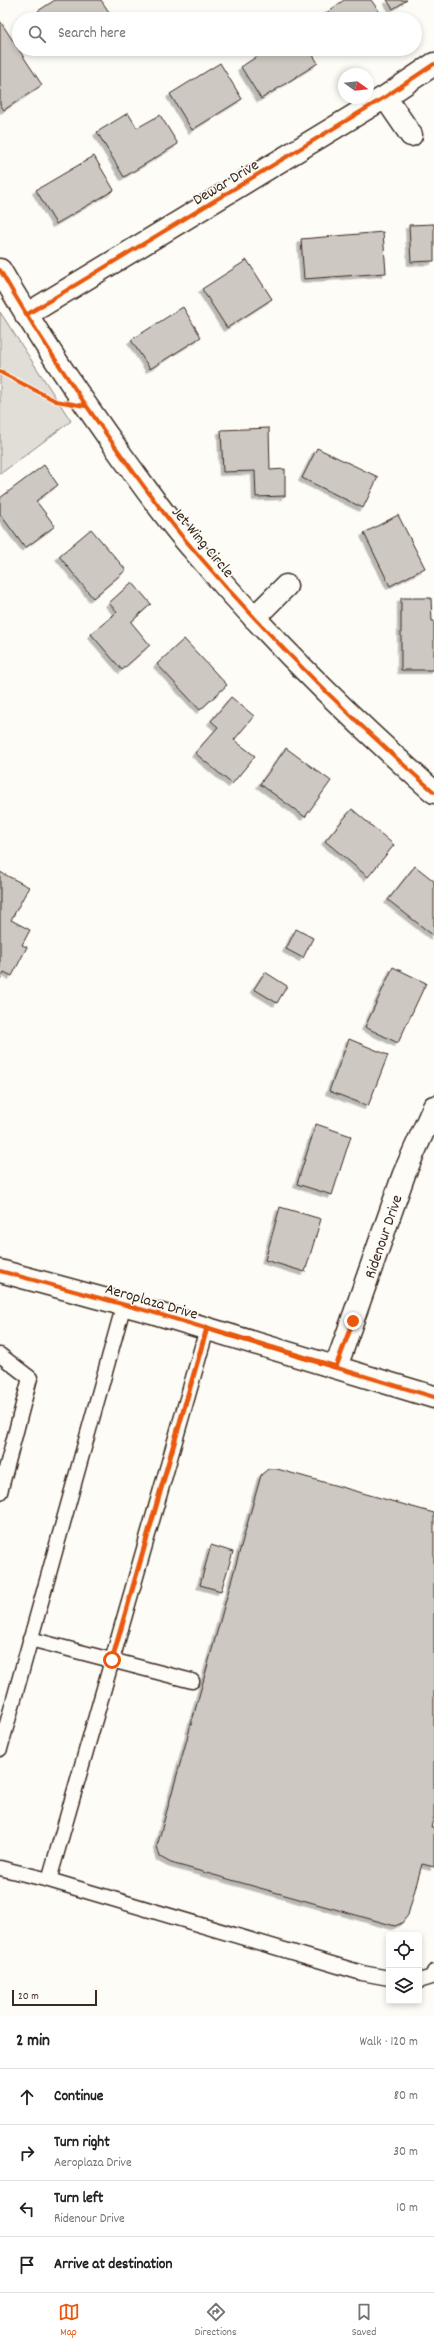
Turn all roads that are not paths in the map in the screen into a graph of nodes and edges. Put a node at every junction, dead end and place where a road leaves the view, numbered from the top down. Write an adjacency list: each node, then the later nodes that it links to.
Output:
1 (434, 64): 2 (street, Dewar Drive)
2 (385, 97): 3 (street); 5 (street, Dewar Drive)
3 (412, 135)
4 (0, 270): 5 (street, Jet Wing Circle)
5 (26, 316): 7 (street, Jet Wing Circle)
6 (286, 586): 7 (street)
7 (254, 618): 8 (street, Jet Wing Circle)
8 (434, 792)
9 (434, 1107): 14 (street, Ridenour Drive)
10 (0, 1271): 11 (street, Aeroplaza Drive)
11 (124, 1304): 12 (street, Aeroplaza Drive); 17 (lane)
12 (207, 1328): 14 (street, Aeroplaza Drive); 18 (lane)
13 (0, 1355): 16 (lane)
14 (336, 1367): 15 (street, Aeroplaza Drive)
15 (434, 1397)
16 (0, 1492)
17 (30, 1639): 18 (lane); 20 (lane)
18 (112, 1660): 19 (lane); 22 (lane)
19 (192, 1681)
20 (0, 1749)
21 (0, 1868): 22 (lane)
22 (48, 1880): 24 (lane)
23 (434, 1972): 25 (lane)
24 (386, 1977)
25 (422, 1980)

